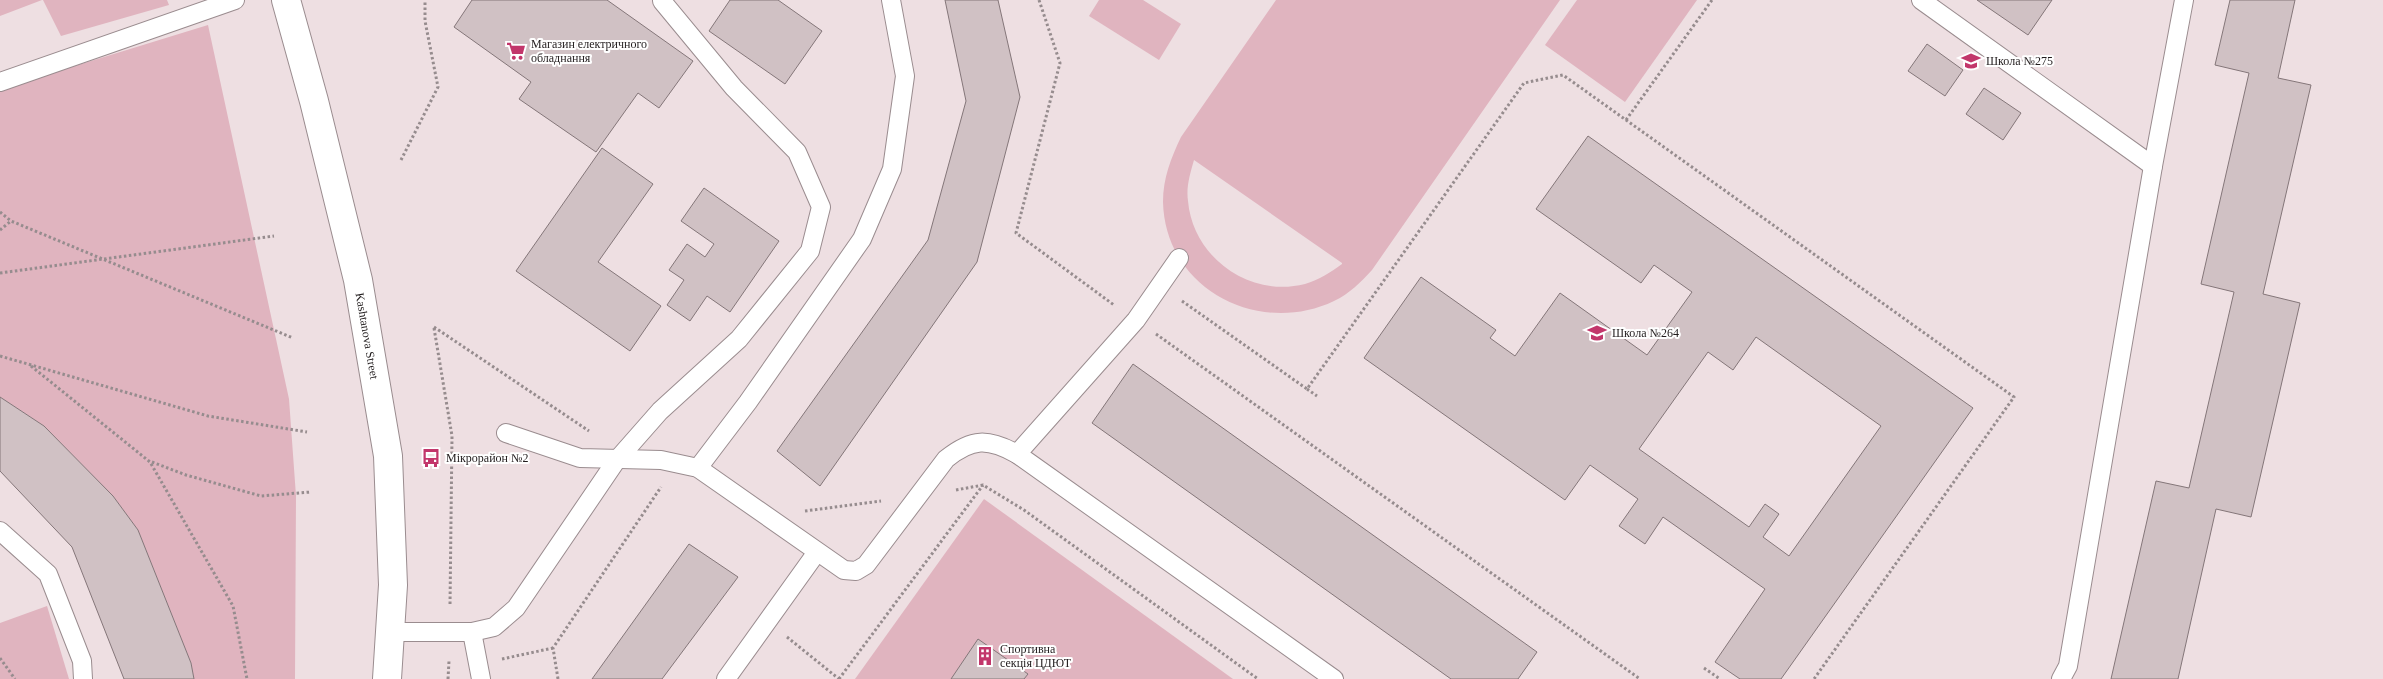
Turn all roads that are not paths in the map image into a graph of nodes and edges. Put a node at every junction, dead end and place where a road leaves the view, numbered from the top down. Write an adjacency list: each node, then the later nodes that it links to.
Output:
1 (235, 0): 7 (lane)
2 (286, 0): 16 (street, Kashtanova Street)
3 (891, 0): 13 (lane)
4 (1921, 0): 8 (lane)
5 (2184, 0): 8 (lane)
6 (662, 1): 12 (lane)
7 (0, 82)
8 (2153, 166): 23 (lane)
9 (1179, 258): 11 (lane)
10 (506, 432): 12 (lane)
11 (1017, 454): 15 (lane); 22 (lane)
12 (616, 461): 13 (lane); 17 (lane)
13 (698, 468): 15 (lane)
14 (0, 531): 18 (lane)
15 (817, 552): 21 (lane)
16 (390, 632): 17 (lane); 19 (street, Kashtanova Street)
17 (472, 632): 20 (lane)
18 (84, 679)
19 (387, 679)
20 (482, 679)
21 (726, 679)
22 (1334, 679)
23 (2061, 679)

